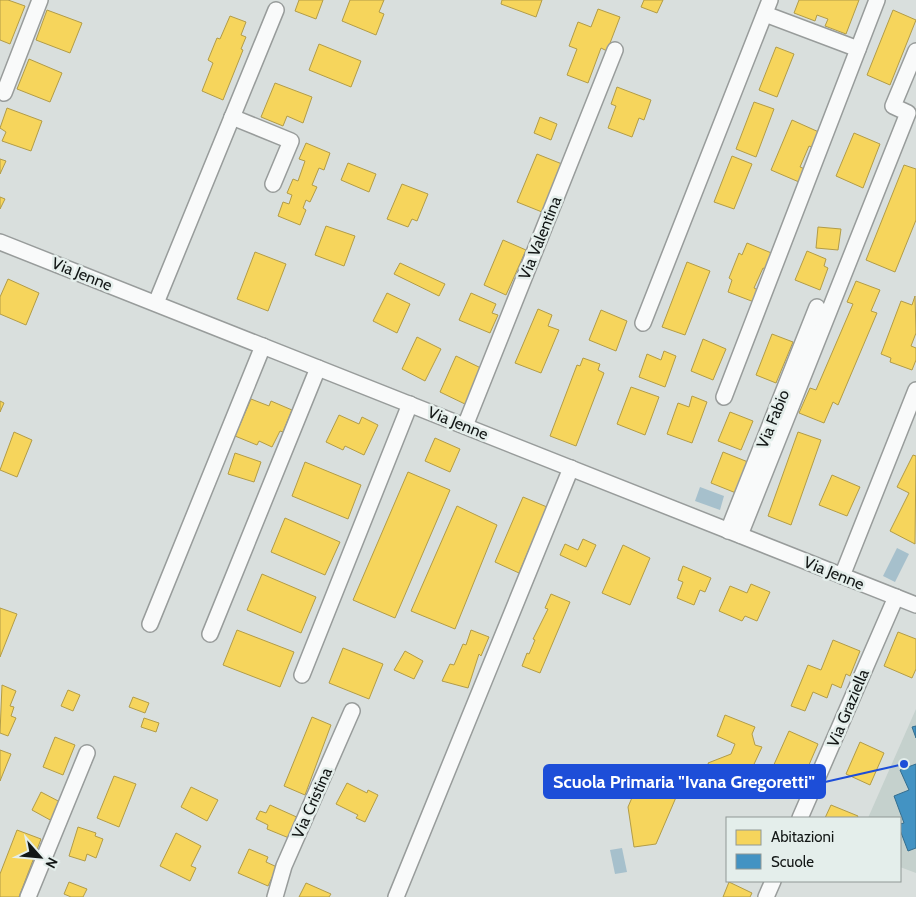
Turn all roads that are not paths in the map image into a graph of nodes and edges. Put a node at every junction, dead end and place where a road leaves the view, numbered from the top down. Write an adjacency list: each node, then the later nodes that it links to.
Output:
1 (40, 0): 9 (street)
2 (770, 0): 5 (street)
3 (877, 0): 6 (street)
4 (278, 6): 10 (street)
5 (765, 14): 6 (street); 15 (street)
6 (858, 49): 19 (street)
7 (616, 50): 21 (street, Via Valentina)
8 (916, 51): 23 (street)
9 (4, 93)
10 (232, 118): 11 (street); 13 (street)
11 (273, 184)
12 (1, 245): 13 (street, Via Jenne)
13 (156, 304): 16 (street, Via Jenne)
14 (817, 307): 23 (street, Via Fabio)
15 (643, 323)
16 (262, 346): 17 (street, Via Jenne); 27 (street)
17 (318, 368): 20 (street, Via Jenne); 28 (street)
18 (916, 390): 24 (street)
19 (724, 397)
20 (410, 404): 21 (street, Via Jenne); 29 (street)
21 (465, 426): 22 (street, Via Jenne)
22 (571, 468): 23 (street, Via Jenne); 36 (street)
23 (734, 533): 24 (street, Via Jenne)
24 (842, 576): 25 (street, Via Jenne)
25 (896, 597): 26 (street, Via Jenne); 32 (street, Via Graziella)
26 (916, 605)
27 (150, 624)
28 (210, 634)
29 (302, 675)
30 (352, 711): 35 (street, Via Cristina)
31 (87, 753): 34 (street)
32 (800, 817)
33 (773, 882): 37 (street)
34 (28, 897)
35 (275, 897)
36 (396, 897)
37 (766, 897)

